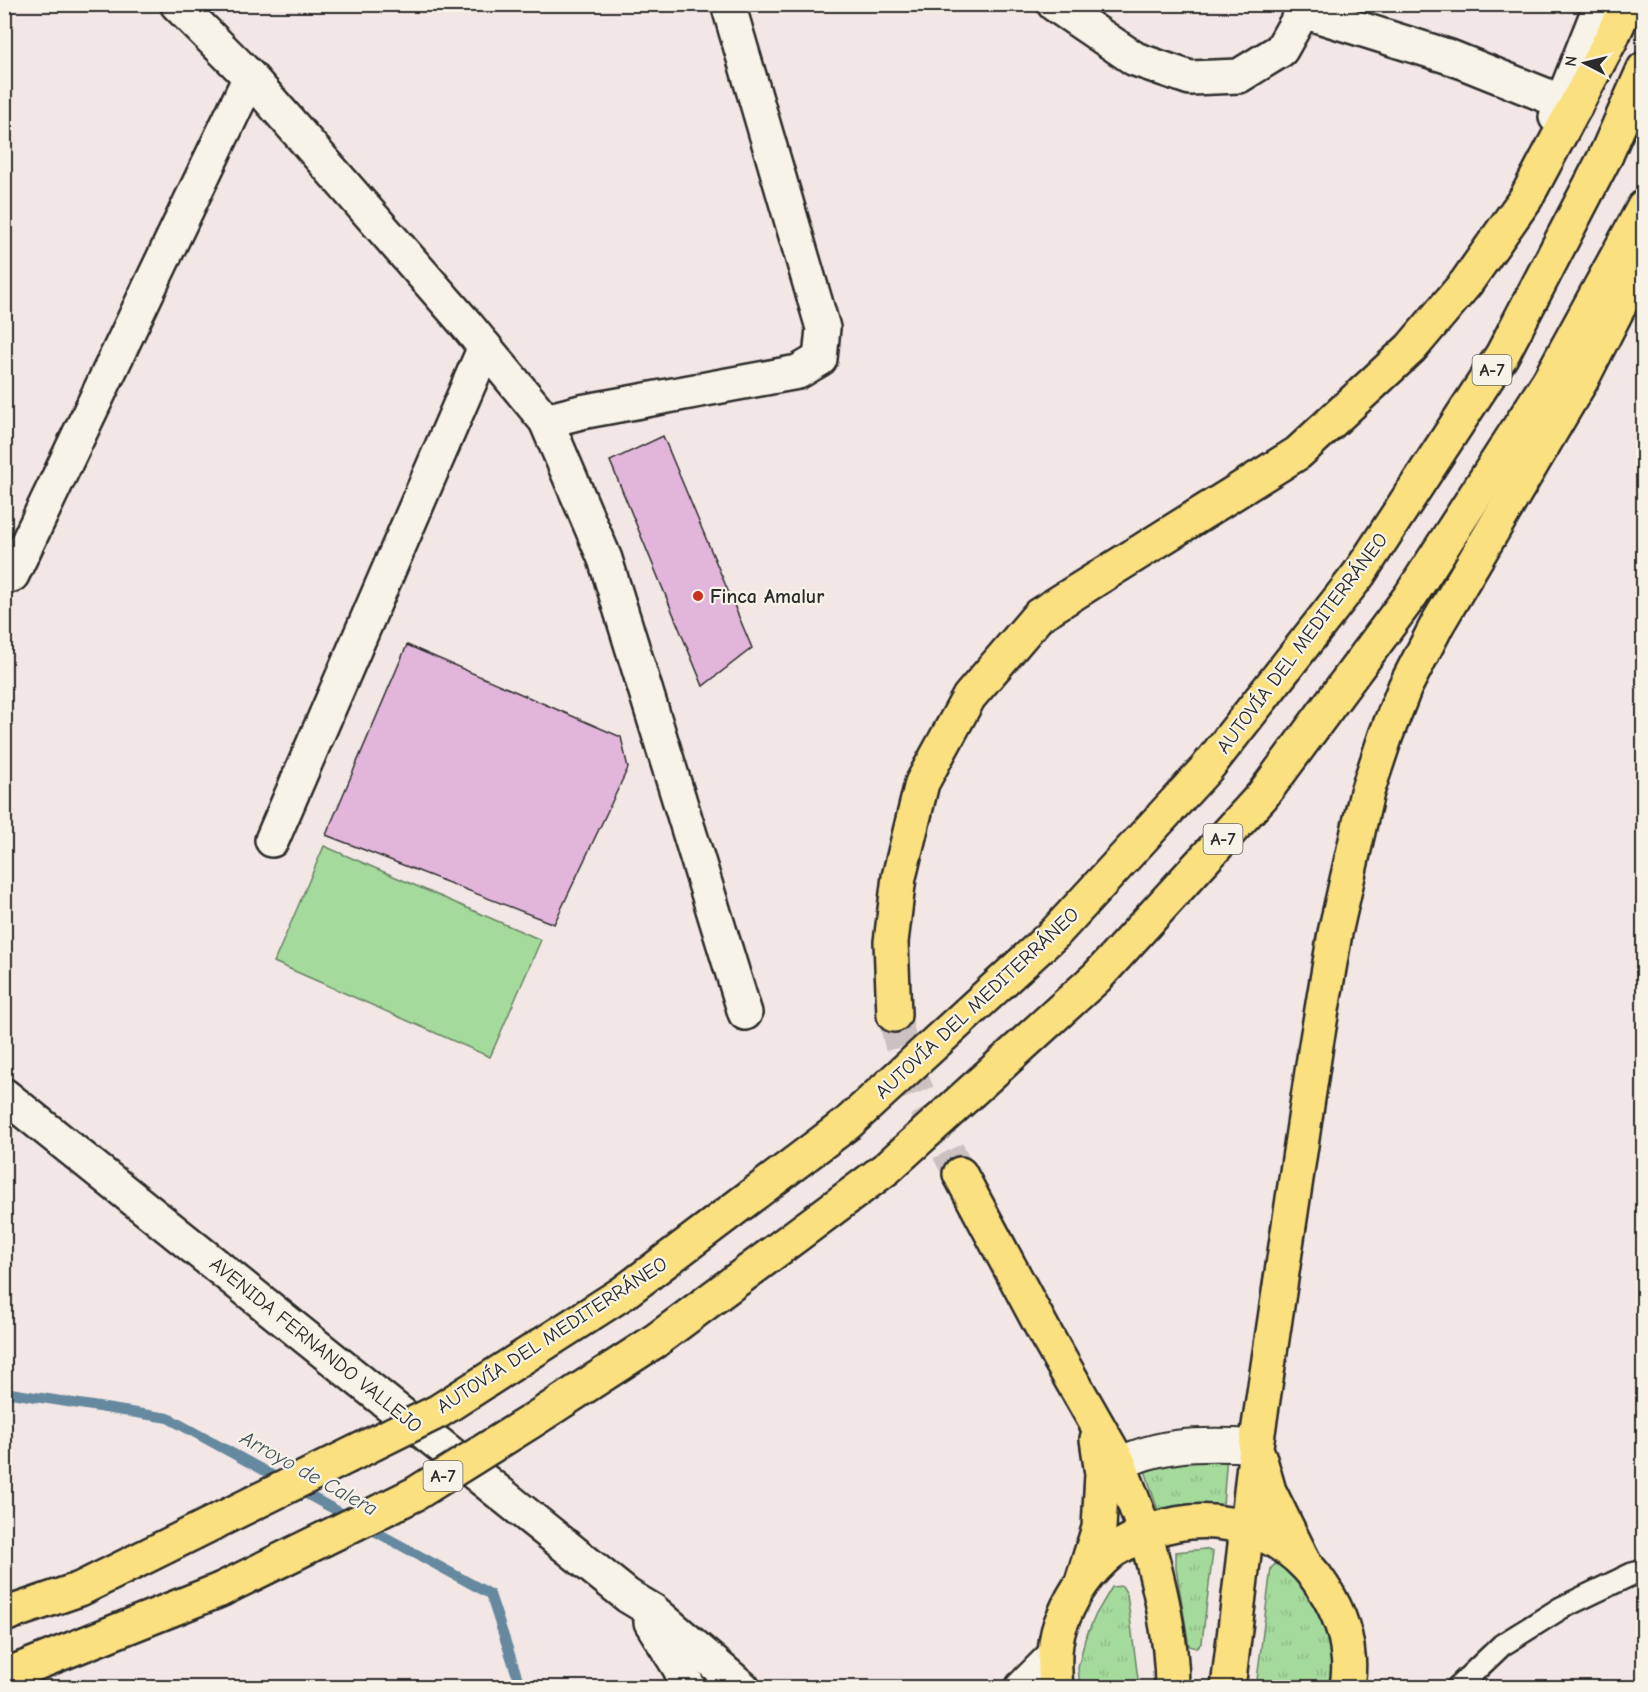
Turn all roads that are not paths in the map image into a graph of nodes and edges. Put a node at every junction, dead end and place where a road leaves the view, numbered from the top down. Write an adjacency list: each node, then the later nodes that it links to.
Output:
1 (177, 4): 8 (street)
2 (728, 4): 13 (street)
3 (1054, 4): 6 (street)
4 (1601, 4): 9 (street)
5 (1627, 4): 9 (main road)
6 (1304, 8): 9 (street)
7 (1644, 69): 28 (main road, AUTOVÍA DEL MEDITERRÁNEO / A-7, bridge)
8 (250, 77): 12 (street); 14 (street)
9 (1568, 104): 17 (main road)
10 (1644, 207): 30 (main road, A-7, bridge)
11 (1644, 255): 20 (main road)
12 (485, 347): 13 (street); 15 (street)
13 (546, 421): 16 (street)
14 (12, 575)
15 (272, 840)
16 (745, 1014)
17 (894, 1015)
18 (4, 1095): 27 (street, AVENIDA FERNANDO VALLEJO)
19 (960, 1174): 21 (main road)
20 (1256, 1446): 21 (street); 22 (main road); 24 (main road)
21 (1111, 1468): 23 (main road); 26 (main road)
22 (1247, 1528): 23 (main road); 24 (main road); 36 (main road)
23 (1145, 1532): 26 (main road); 35 (main road)
24 (1305, 1564): 31 (main road)
25 (1644, 1571): 37 (lane)
26 (1082, 1582): 29 (main road)
27 (628, 1596): 32 (street, AVENIDA FERNANDO VALLEJO); 33 (street, AVENIDA FERNANDO VALLEJO)
28 (4, 1615)
29 (1054, 1672): 34 (street)
30 (4, 1676)
31 (1349, 1677)
32 (689, 1688)
33 (743, 1688)
34 (1022, 1688)
35 (1172, 1688)
36 (1228, 1688)
37 (1456, 1688)

